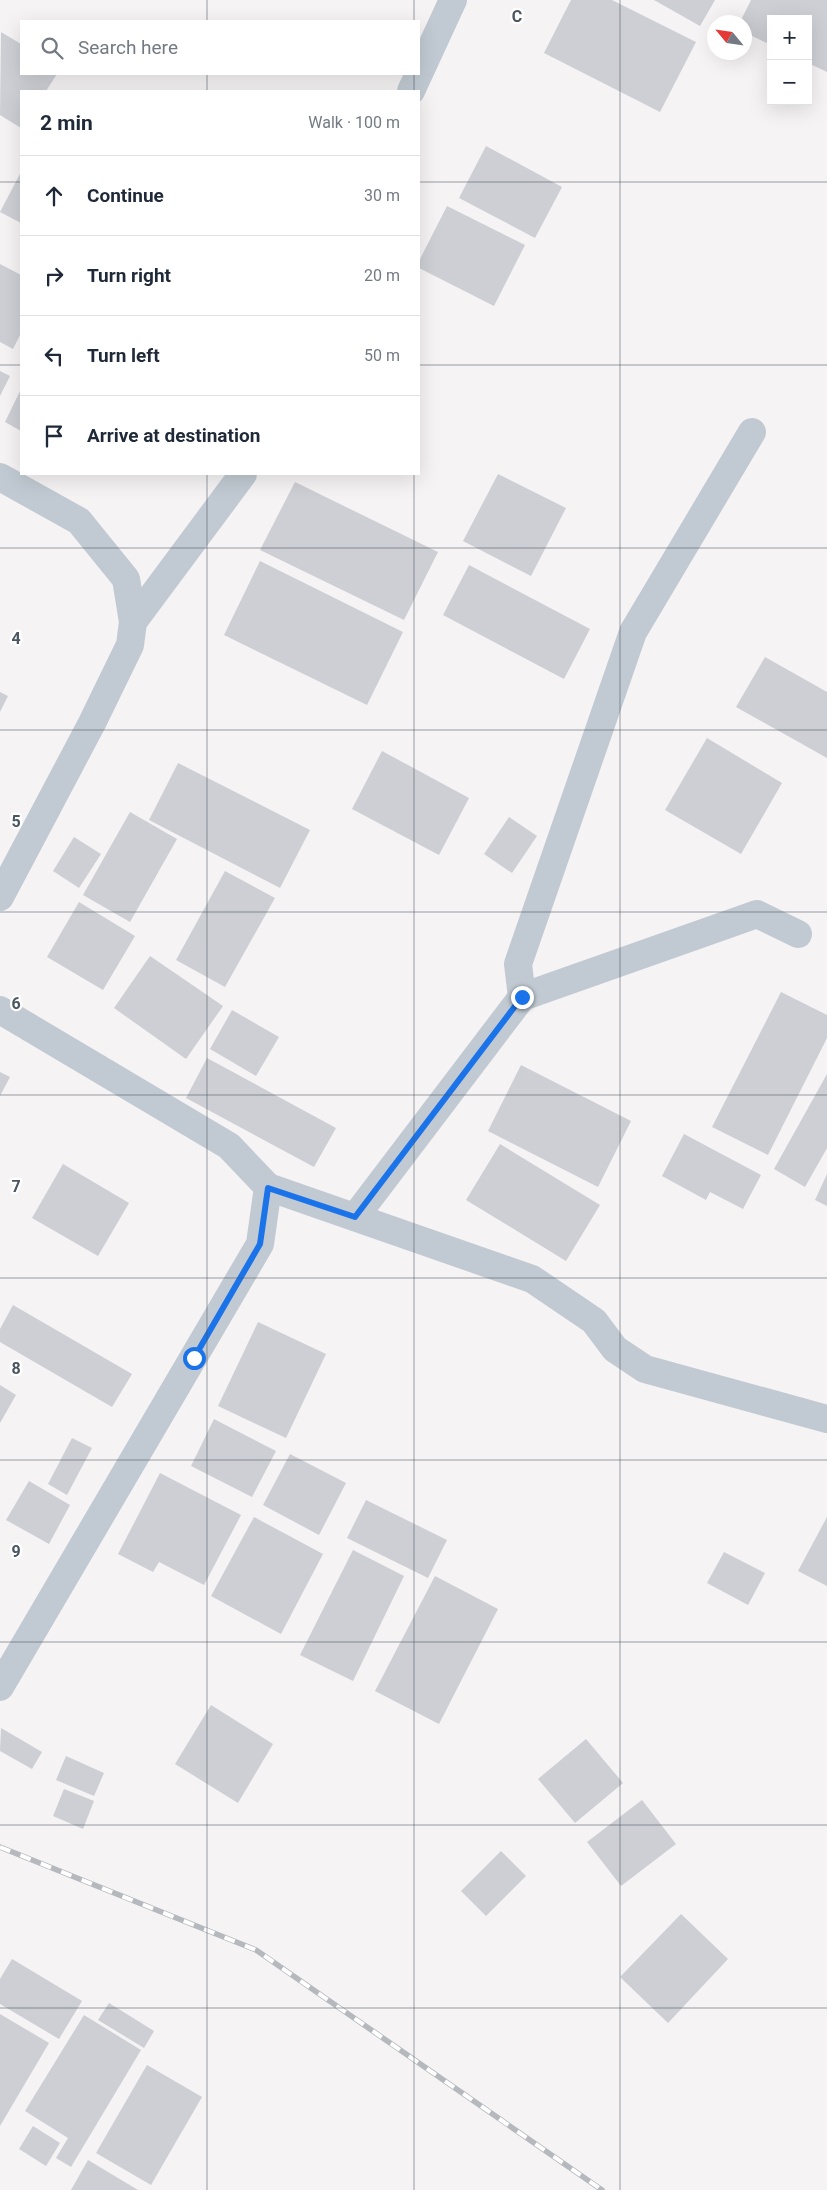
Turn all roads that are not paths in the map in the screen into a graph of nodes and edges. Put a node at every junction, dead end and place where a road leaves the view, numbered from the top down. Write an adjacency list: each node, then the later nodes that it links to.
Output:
1 (453, 0): 2 (street)
2 (420, 72)
3 (418, 75): 4 (street)
4 (411, 90)
5 (752, 432): 11 (street)
6 (242, 475): 8 (street)
7 (0, 477): 8 (street)
8 (133, 622): 9 (street)
9 (0, 896)
10 (798, 934): 11 (street)
11 (522, 997): 14 (street)
12 (0, 1010): 13 (street)
13 (268, 1188): 14 (street); 16 (street)
14 (355, 1217): 15 (street)
15 (827, 1420)
16 (0, 1687)

